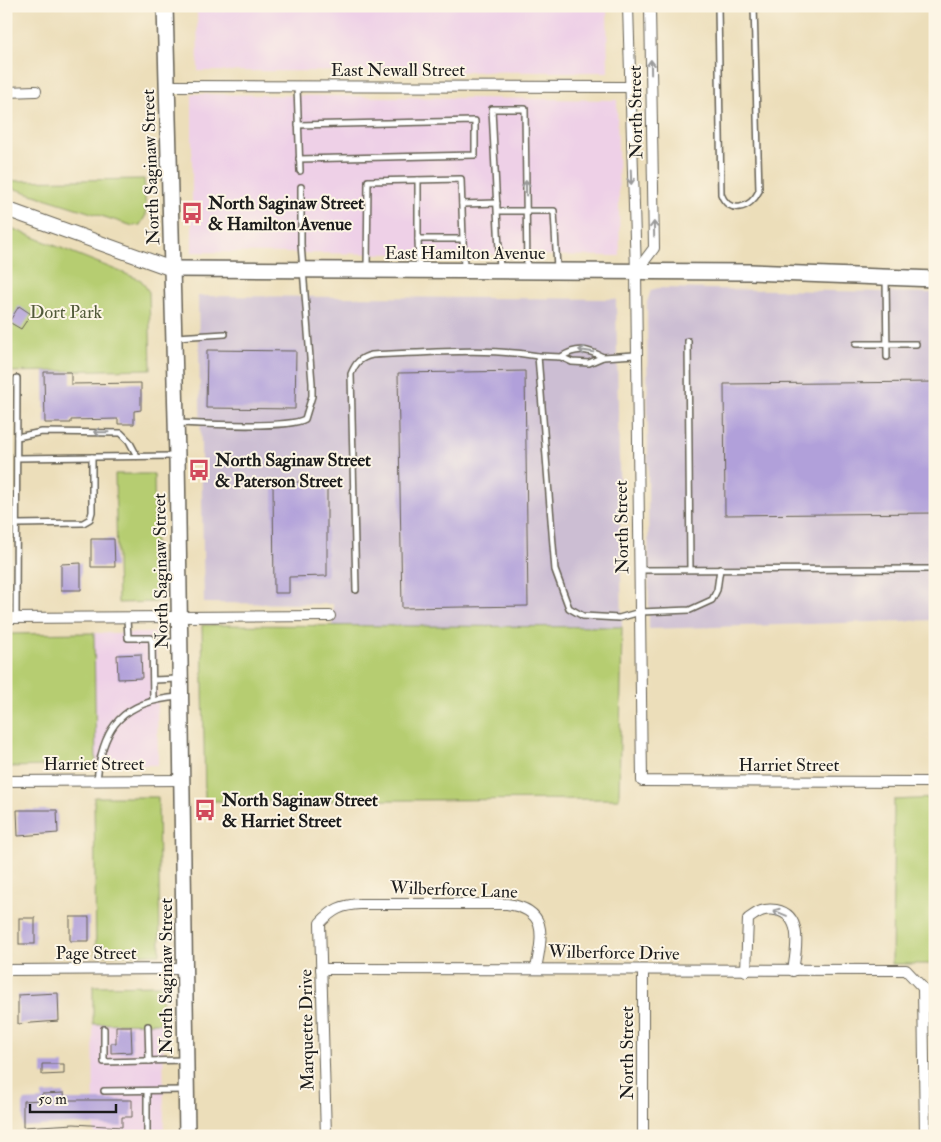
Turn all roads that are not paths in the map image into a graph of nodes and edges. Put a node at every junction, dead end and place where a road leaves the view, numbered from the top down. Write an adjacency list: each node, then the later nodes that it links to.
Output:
1 (164, 6): 6 (main road, North Saginaw Street)
2 (628, 6): 8 (street, North Street)
3 (650, 6): 31 (street, North Street, one-way to 3)
4 (718, 6): 5 (lane)
5 (754, 6)
6 (167, 86): 7 (street, East Newall Street); 23 (main road, North Saginaw Street)
7 (297, 86): 8 (street, East Newall Street); 11 (lane)
8 (629, 87): 31 (street, North Street, one-way to 31)
9 (36, 91): 10 (street)
10 (6, 92)
11 (298, 124): 12 (lane); 12 (lane)
12 (299, 160): 13 (lane)
13 (300, 171)
14 (418, 180): 17 (lane); 21 (lane); 25 (lane)
15 (301, 187): 24 (lane)
16 (497, 203): 17 (lane); 19 (lane); 20 (lane, one-way to 16)
17 (462, 204): 22 (lane)
18 (6, 209): 23 (street, East Hamilton Avenue)
19 (498, 211): 20 (lane); 28 (lane)
20 (527, 212): 29 (lane); 30 (lane)
21 (418, 239): 22 (lane); 26 (lane)
22 (463, 239): 27 (lane)
23 (172, 269): 24 (main road, East Hamilton Avenue); 35 (main road, North Saginaw Street)
24 (305, 271): 25 (main road, East Hamilton Avenue); 46 (lane)
25 (367, 271): 26 (main road, East Hamilton Avenue)
26 (419, 272): 27 (main road, East Hamilton Avenue)
27 (464, 272): 28 (main road, East Hamilton Avenue)
28 (500, 272): 29 (main road, East Hamilton Avenue)
29 (527, 272): 30 (main road, East Hamilton Avenue)
30 (557, 272): 31 (main road, East Hamilton Avenue)
31 (636, 272): 32 (main road, East Hamilton Avenue); 40 (street, North Street)
32 (886, 278): 33 (main road, East Hamilton Avenue); 38 (lane)
33 (935, 279)
34 (225, 334): 35 (lane)
35 (173, 337): 46 (main road, North Saginaw Street)
36 (688, 341): 53 (lane)
37 (856, 344): 38 (lane)
38 (887, 344): 39 (lane); 42 (lane)
39 (916, 344)
40 (635, 355): 44 (lane); 56 (street, North Street)
41 (538, 356): 43 (lane); 57 (lane); 58 (lane)
42 (887, 356)
43 (561, 357): 44 (lane); 44 (lane, one-way to 43)
44 (603, 357)
45 (17, 378): 47 (lane)
46 (176, 424): 49 (main road, North Saginaw Street)
47 (17, 437): 48 (lane, one-way to 47); 51 (lane)
48 (137, 456): 49 (lane); 50 (lane)
49 (178, 456): 60 (main road, North Saginaw Street)
50 (92, 457): 51 (lane); 52 (lane)
51 (17, 458): 52 (lane)
52 (17, 524): 61 (lane)
53 (690, 569): 54 (lane); 56 (lane)
54 (720, 569): 55 (lane); 58 (lane)
55 (935, 569)
56 (639, 570): 58 (street, North Street)
57 (356, 590)
58 (640, 612): 72 (street, North Street)
59 (330, 616): 60 (street)
60 (180, 617): 62 (street); 64 (main road, North Saginaw Street)
61 (11, 618): 62 (street)
62 (127, 618): 63 (lane)
63 (152, 642): 64 (lane); 65 (lane)
64 (180, 642): 66 (main road, North Saginaw Street)
65 (153, 680): 66 (lane); 68 (lane)
66 (181, 680): 67 (main road, North Saginaw Street)
67 (181, 697): 68 (lane); 70 (main road, North Saginaw Street)
68 (153, 699): 69 (lane)
69 (97, 780): 70 (street, Harriet Street); 71 (street, Harriet Street)
70 (182, 780): 75 (main road, North Saginaw Street)
71 (6, 781)
72 (642, 782): 73 (street, Harriet Street)
73 (935, 782)
74 (320, 923): 76 (street, Marquette Drive); 77 (street, Wilberforce Lane)
75 (186, 969): 78 (street, Page Street); 84 (main road, North Saginaw Street)
76 (321, 969): 77 (street, Wilberforce Drive); 91 (street, Marquette Drive)
77 (536, 969): 79 (street, Wilberforce Drive)
78 (6, 970)
79 (643, 970): 80 (street, Wilberforce Drive); 92 (street, North Street)
80 (746, 971): 81 (street, Wilberforce Drive); 81 (street, one-way to 80)
81 (793, 971): 93 (street, Wilberforce Drive)
82 (148, 1026): 85 (lane)
83 (104, 1029): 85 (lane)
84 (186, 1060): 85 (lane); 86 (main road, North Saginaw Street)
85 (149, 1061)
86 (186, 1090): 88 (lane); 90 (main road, North Saginaw Street)
87 (104, 1091): 88 (lane)
88 (147, 1091): 89 (lane)
89 (147, 1136)
90 (187, 1136)
91 (326, 1136)
92 (643, 1136)
93 (925, 1136)

